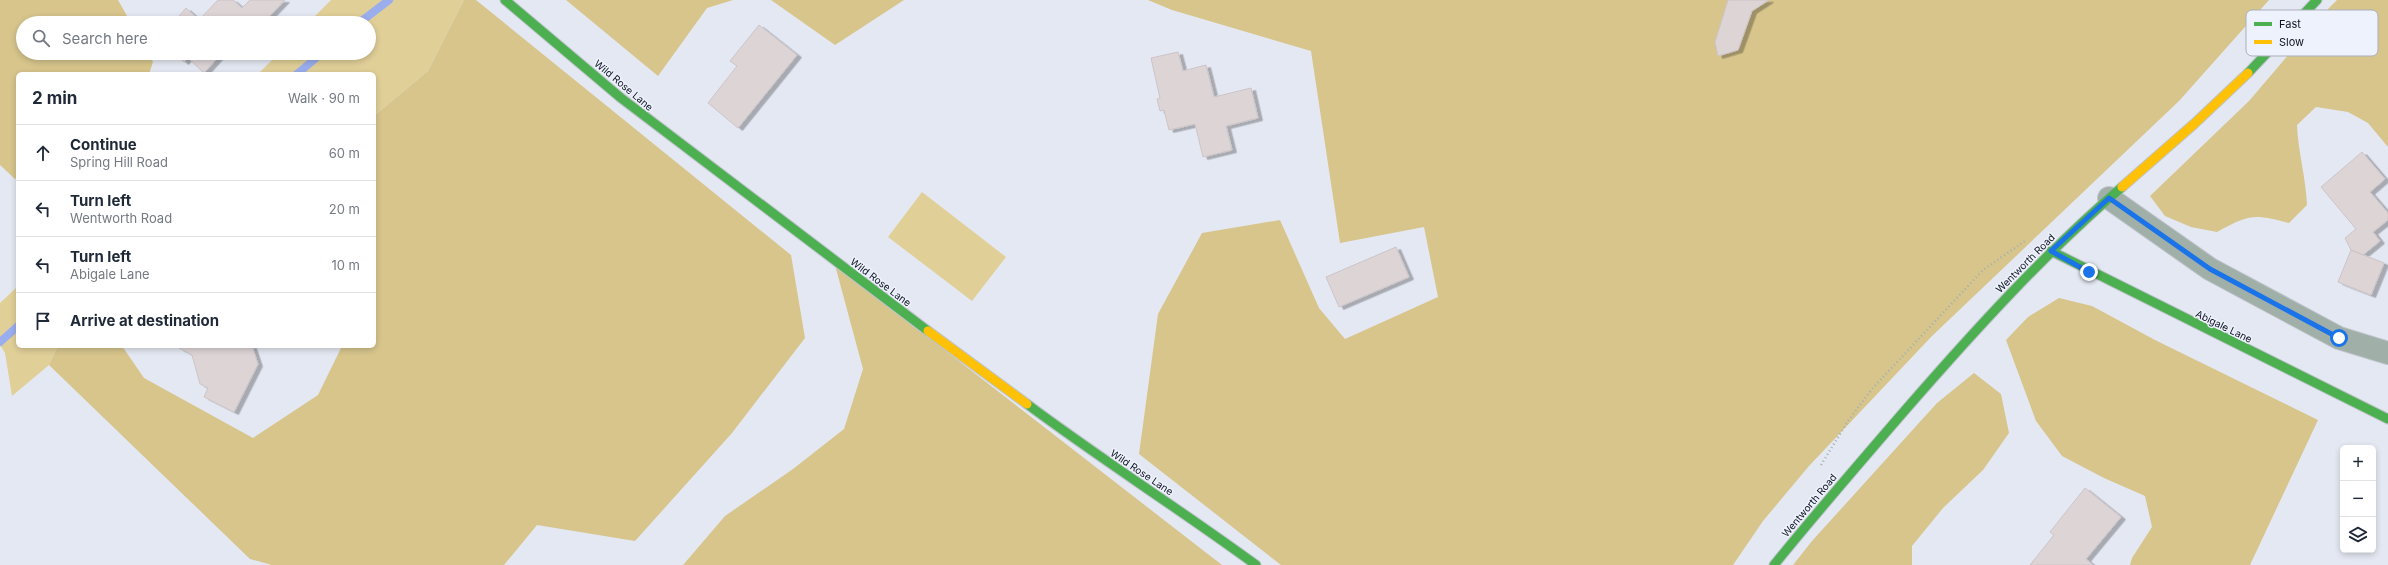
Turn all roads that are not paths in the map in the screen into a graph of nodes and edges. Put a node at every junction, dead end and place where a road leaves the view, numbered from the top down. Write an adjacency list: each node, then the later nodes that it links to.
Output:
1 (505, 0): 9 (street, Wild Rose Lane)
2 (2316, 0): 3 (street, Wentworth Road)
3 (2307, 10)
4 (2263, 56): 5 (street, Wentworth Road)
5 (2109, 198): 6 (street, Wentworth Road); 7 (street)
6 (2051, 251): 8 (street, Abigale Lane); 10 (street, Wentworth Road)
7 (2388, 353)
8 (2388, 419)
9 (1256, 565)
10 (1774, 565)

